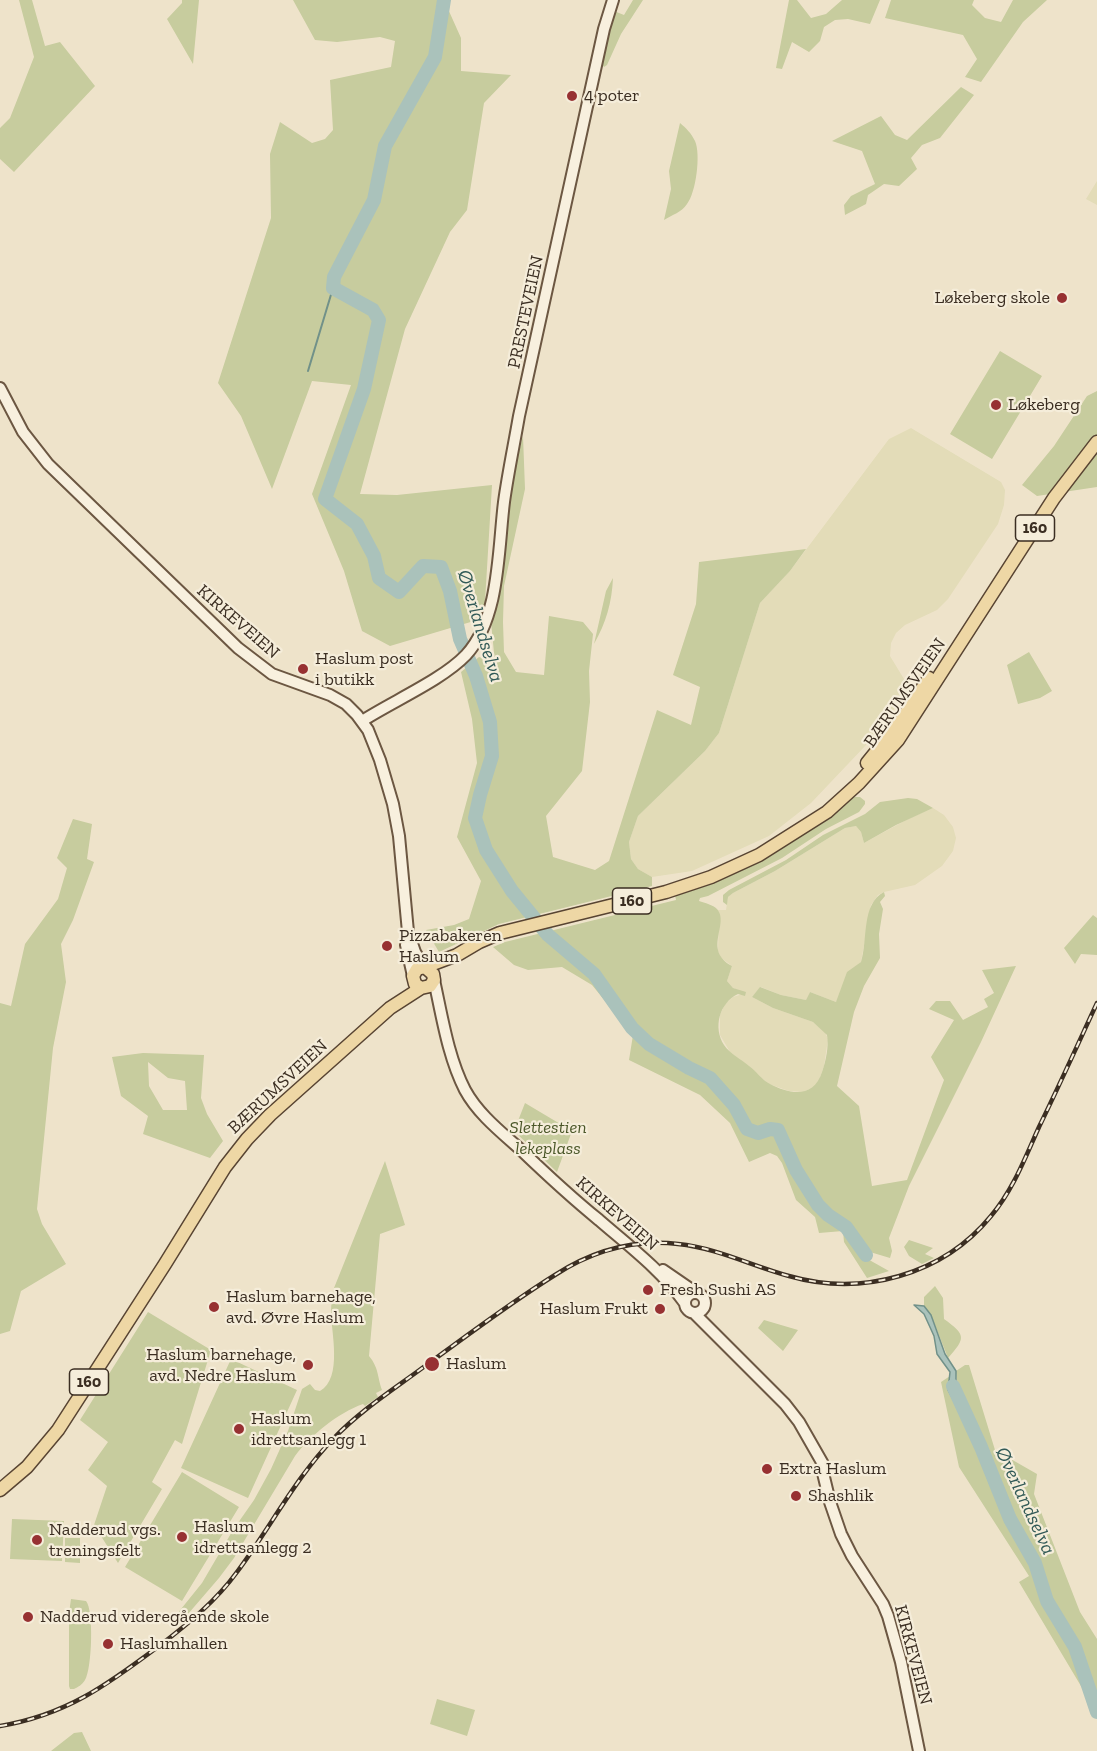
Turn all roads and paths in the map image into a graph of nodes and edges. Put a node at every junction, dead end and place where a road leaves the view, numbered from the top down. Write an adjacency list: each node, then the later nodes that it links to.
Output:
1 (613, 0): 4 (main road, PRESTEVEIEN)
2 (0, 388): 4 (main road, KIRKEVEIEN)
3 (1097, 442): 6 (main road, BÆRUMSVEIEN / 160)
4 (362, 721): 5 (main road, KIRKEVEIEN)
5 (403, 889): 7 (main road, KIRKEVEIEN); 8 (main road, KIRKEVEIEN)
6 (457, 955): 7 (main road, BÆRUMSVEIEN / 160); 9 (main road, BÆRUMSVEIEN / 160)
7 (425, 967): 8 (main road, 160); 9 (main road)
8 (413, 977): 10 (main road); 11 (main road, BÆRUMSVEIEN / 160)
9 (434, 979): 10 (main road, 160); 12 (main road, KIRKEVEIEN)
10 (422, 988): 11 (main road, BÆRUMSVEIEN / 160); 12 (main road, KIRKEVEIEN)
11 (390, 1008): 13 (main road, BÆRUMSVEIEN / 160)
12 (440, 1012): 14 (main road, KIRKEVEIEN)
13 (165, 1264): 20 (main road, BÆRUMSVEIEN / 160); 21 (main road, BÆRUMSVEIEN / 160)
14 (654, 1267): 15 (main road, KIRKEVEIEN); 16 (main road, KIRKEVEIEN)
15 (695, 1292): 16 (main road); 17 (main road)
16 (684, 1302): 18 (main road)
17 (704, 1306): 18 (main road); 19 (main road, KIRKEVEIEN)
18 (694, 1313): 19 (main road, KIRKEVEIEN)
19 (726, 1344): 22 (main road, KIRKEVEIEN)
20 (0, 1490)
21 (0, 1497)
22 (919, 1751)

